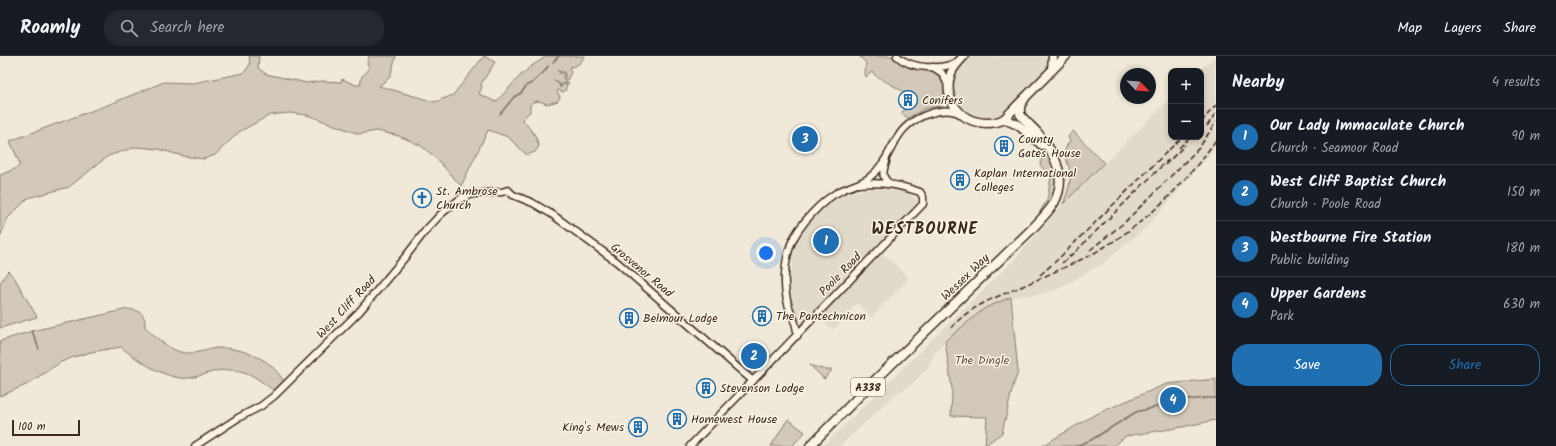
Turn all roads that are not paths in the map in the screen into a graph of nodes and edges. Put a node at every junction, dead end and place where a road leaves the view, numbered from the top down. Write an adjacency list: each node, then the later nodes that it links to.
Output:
1 (897, 56): 5 (street)
2 (1052, 56): 6 (highway)
3 (1066, 56): 6 (highway)
4 (962, 58): 5 (street); 7 (highway)
5 (931, 67): 7 (street)
6 (1052, 70): 8 (highway)
7 (950, 91): 9 (street); 10 (highway)
8 (1025, 98): 11 (highway); 12 (highway, A338)
9 (944, 110): 10 (street); 13 (street)
10 (961, 114): 11 (highway)
11 (1004, 119): 12 (highway, Wessex Way / A338)
12 (1048, 148): 23 (highway, Wessex Way / A338)
13 (889, 153): 14 (street); 15 (street)
14 (890, 183): 15 (street); 18 (street, Poole Road)
15 (858, 184): 17 (street)
16 (508, 190): 20 (street, Grosvenor Road); 21 (street, West Cliff Road)
17 (793, 318): 18 (street); 19 (street)
18 (810, 322): 19 (street, Poole Road)
19 (797, 336): 20 (street, Poole Road)
20 (753, 381): 22 (street, Poole Road)
21 (195, 446)
22 (690, 446)
23 (810, 446)

